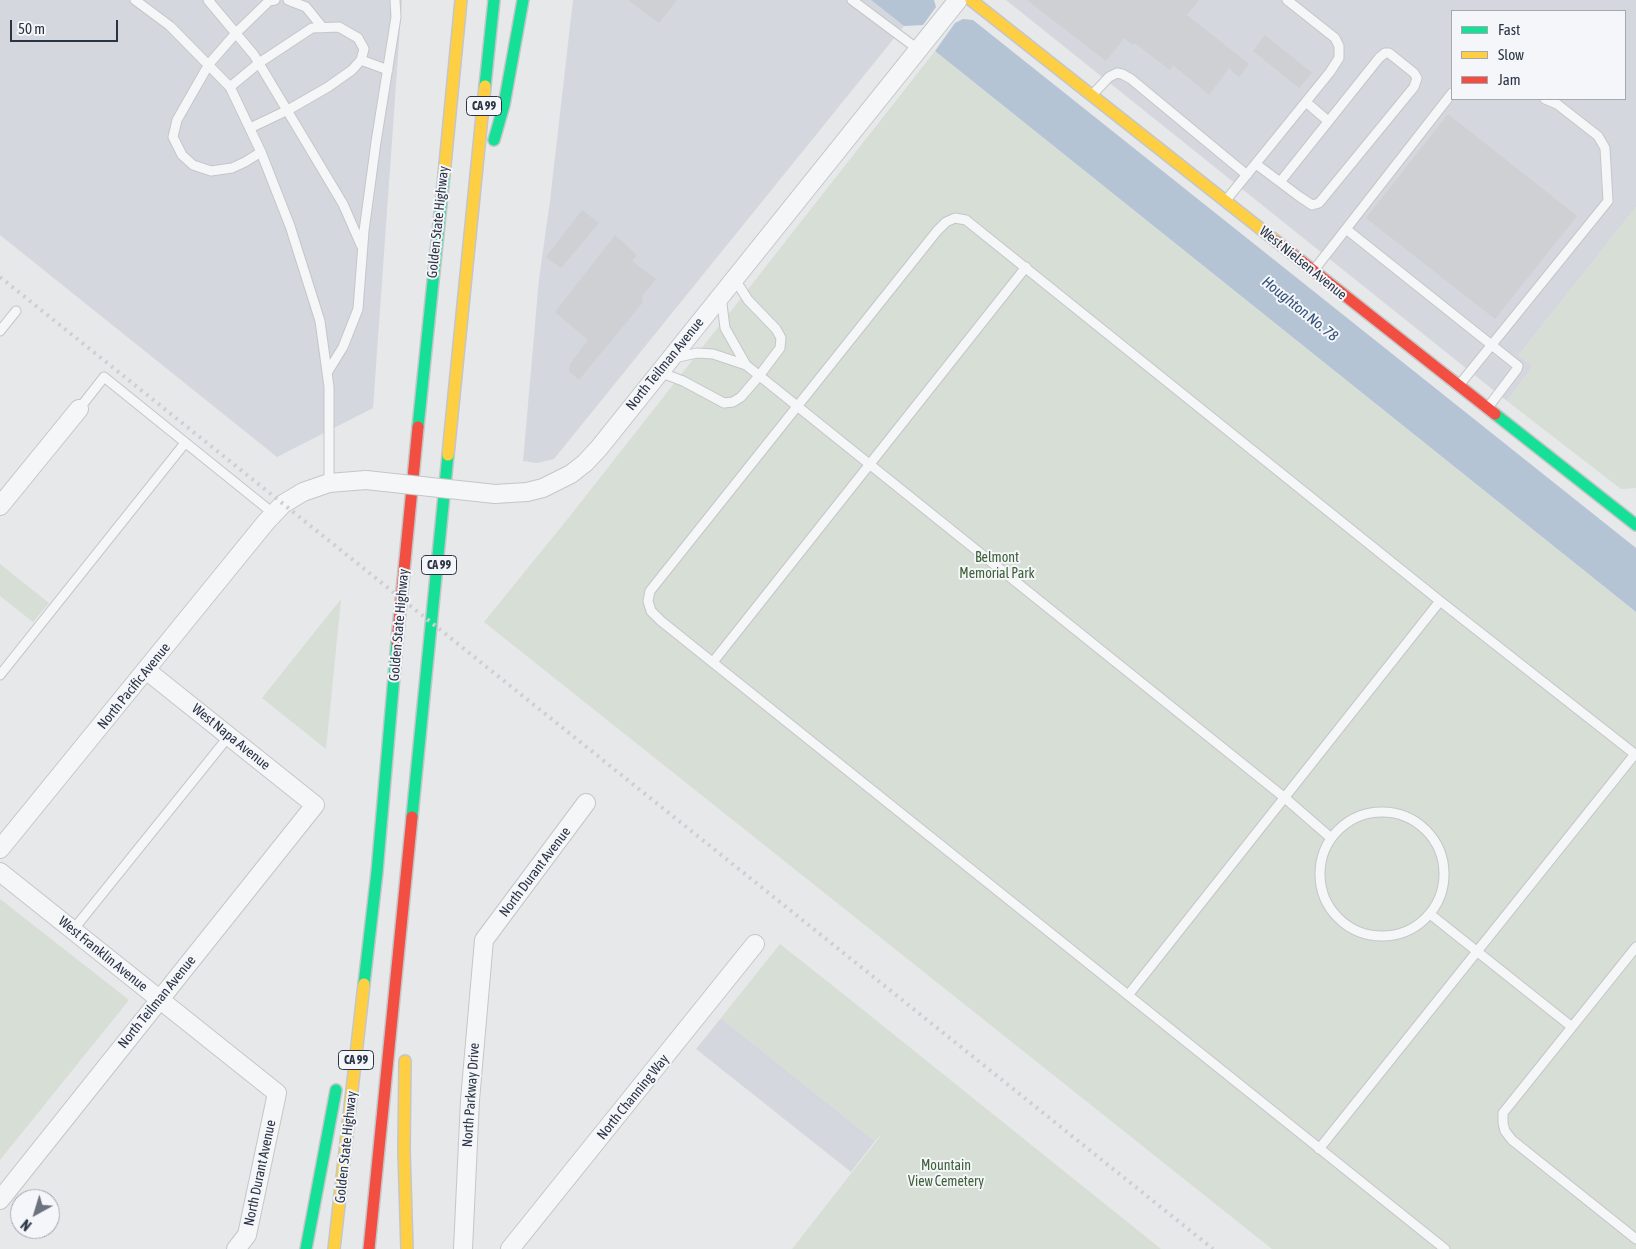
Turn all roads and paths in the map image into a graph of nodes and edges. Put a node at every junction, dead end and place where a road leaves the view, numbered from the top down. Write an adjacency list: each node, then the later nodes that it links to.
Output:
1 (135, 0): 19 (lane)
2 (208, 0): 15 (lane)
3 (275, 0): 15 (lane)
4 (288, 0): 13 (lane)
5 (395, 0): 20 (lane)
6 (461, 0): 43 (main road, Golden State Highway / CA 99)
7 (494, 0): 34 (main road, CA 99)
8 (523, 0): 34 (main road)
9 (852, 0): 16 (lane)
10 (971, 0): 23 (main road, West Nielsen Avenue)
11 (1293, 2): 25 (lane)
12 (953, 7): 16 (street, North Teilman Avenue)
13 (323, 28): 17 (lane); 18 (lane)
14 (447, 29): 43 (main road)
15 (236, 32): 18 (lane); 19 (lane)
16 (919, 50): 39 (street, North Teilman Avenue)
17 (361, 60): 20 (lane); 26 (lane)
18 (259, 63): 21 (lane); 26 (lane)
19 (209, 64): 21 (lane); 29 (lane)
20 (388, 70): 36 (lane)
21 (230, 87): 28 (lane)
22 (1451, 94): 35 (lane)
23 (1092, 95): 31 (lane); 33 (main road, West Nielsen Avenue)
24 (1547, 100): 44 (lane)
25 (1306, 102): 27 (lane); 30 (lane)
26 (288, 110): 28 (lane); 36 (lane)
27 (1328, 121): 32 (lane); 32 (lane)
28 (250, 128): 29 (lane)
29 (261, 152): 47 (lane)
30 (1256, 164): 31 (lane); 32 (lane)
31 (1247, 174): 33 (lane)
32 (1280, 182)
33 (1226, 201): 38 (main road, West Nielsen Avenue)
34 (474, 211): 73 (main road, CA 99)
35 (1346, 229): 38 (lane); 44 (lane)
36 (362, 248): 47 (lane)
37 (1026, 267): 50 (lane); 54 (lane); 59 (lane)
38 (1313, 271): 49 (main road, West Nielsen Avenue)
39 (734, 278): 40 (street, North Teilman Avenue); 48 (lane)
40 (721, 295): 45 (street, North Teilman Avenue); 46 (lane)
41 (16, 310): 42 (lane)
42 (0, 330)
43 (427, 332): 71 (main road, Golden State Highway / CA 99)
44 (1492, 345): 49 (lane); 52 (lane)
45 (665, 365): 46 (lane); 48 (lane); 55 (street, North Teilman Avenue, bridge)
46 (746, 365): 48 (lane)
47 (327, 373): 55 (lane)
48 (759, 376): 50 (lane)
49 (1459, 386): 52 (main road, West Nielsen Avenue)
50 (798, 407): 54 (lane); 60 (lane)
51 (79, 408): 53 (lane); 56 (street)
52 (1487, 408): 58 (main road, West Nielsen Avenue)
53 (185, 443): 57 (lane); 62 (lane)
54 (869, 465): 60 (lane); 65 (lane)
55 (329, 483): 57 (street, North Teilman Avenue)
56 (0, 506)
57 (270, 518): 61 (street, North Pacific Avenue)
58 (1636, 525)
59 (1440, 601): 64 (lane); 65 (lane)
60 (713, 662): 79 (lane)
61 (146, 670): 63 (street, West Napa Avenue); 69 (street, North Pacific Avenue)
62 (0, 675)
63 (229, 736): 67 (street, West Napa Avenue); 74 (lane)
64 (1636, 754): 78 (lane)
65 (1285, 798): 68 (lane); 79 (lane)
66 (586, 803): 75 (street, North Durant Avenue)
67 (315, 805): 80 (street, North Teilman Avenue)
68 (1331, 838): 72 (lane); 72 (lane)
69 (0, 849)
70 (0, 872): 74 (street, West Franklin Avenue)
71 (377, 872): 82 (main road); 92 (main road, Golden State Highway / CA 99)
72 (1430, 914): 78 (lane)
73 (404, 918): 81 (main road); 93 (main road, CA 99)
74 (73, 930): 80 (street, West Franklin Avenue)
75 (484, 940): 95 (street, North Parkway Drive)
76 (755, 944): 96 (street, North Channing Way)
77 (1636, 946): 83 (lane)
78 (1477, 950): 83 (lane); 87 (lane)
79 (1129, 994): 87 (lane)
80 (160, 999): 86 (street, West Franklin Avenue); 88 (street, North Teilman Avenue)
81 (404, 1008)
82 (348, 1026)
83 (1572, 1027): 89 (lane)
84 (405, 1047): 94 (main road)
85 (338, 1075): 91 (main road)
86 (277, 1093): 90 (street, North Durant Avenue)
87 (1319, 1149): 97 (lane)
88 (0, 1200)
89 (1636, 1239)
90 (236, 1249)
91 (306, 1249)
92 (334, 1249)
93 (369, 1249)
94 (407, 1249)
95 (463, 1249)
96 (510, 1249)
97 (1445, 1249)

